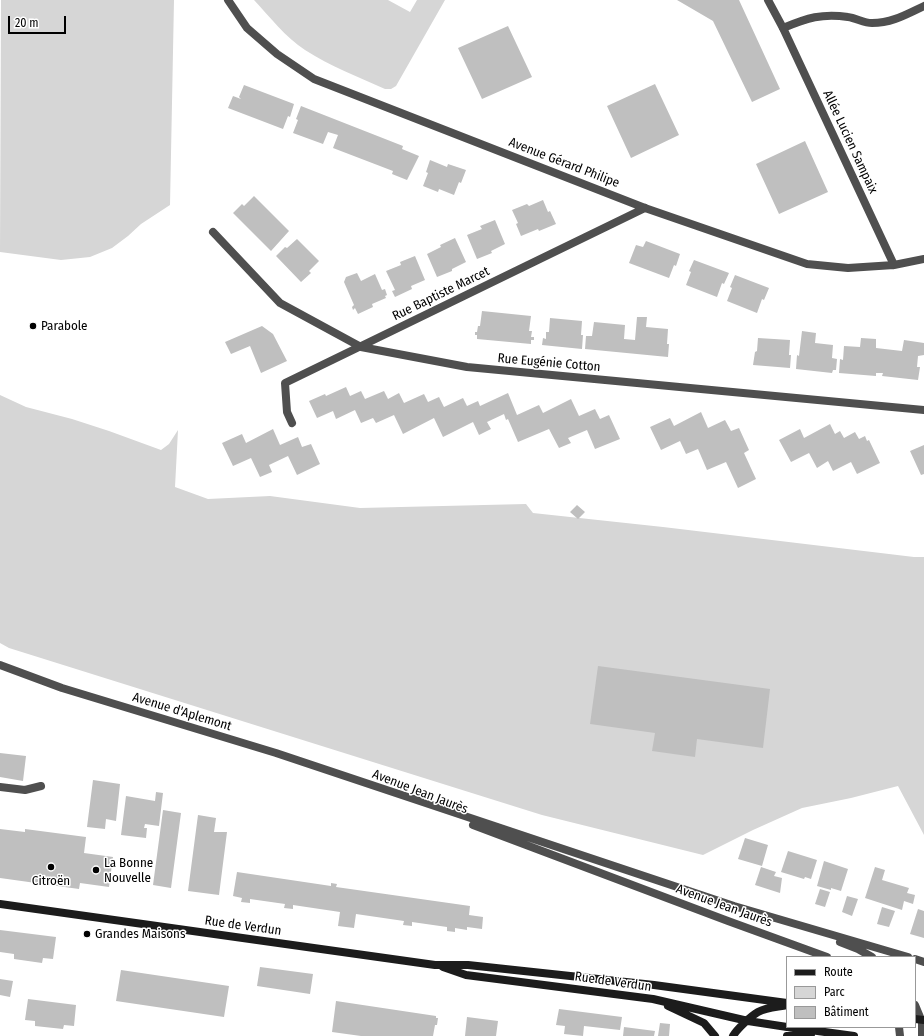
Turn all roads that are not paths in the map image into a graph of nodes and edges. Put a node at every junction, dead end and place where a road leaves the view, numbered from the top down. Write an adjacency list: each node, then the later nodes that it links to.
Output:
1 (228, 0): 5 (street, Avenue Gérard Philipe)
2 (768, 0): 4 (street, Allée Lucien Sampaix)
3 (924, 6): 4 (street)
4 (783, 28): 8 (street, Allée Lucien Sampaix)
5 (645, 208): 8 (street, Avenue Gérard Philipe); 9 (street, Rue Baptiste Marcet)
6 (213, 232): 9 (street, Rue Eugénie Cotton)
7 (924, 259): 8 (street, Avenue Gérard Philipe)
8 (894, 265)
9 (361, 347): 10 (street, Rue Eugénie Cotton); 11 (street, Rue Baptiste Marcet)
10 (924, 410)
11 (292, 423)
12 (0, 665): 13 (street, Avenue d'Aplemont)
13 (356, 781): 17 (street, Avenue Jean Jaurès); 18 (street, Avenue Jean Jaurès)
14 (41, 786): 15 (street)
15 (0, 787)
16 (0, 904): 21 (main road, Rue de Verdun)
17 (782, 920): 19 (street); 20 (street)
18 (824, 956)
19 (870, 956)
20 (905, 956)
21 (435, 965): 22 (main road, Rue de Verdun); 23 (main road, Rue de Verdun)
22 (653, 999): 26 (main road, Rue de Verdun); 30 (main road)
23 (786, 1004)
24 (786, 1004): 26 (main road)
25 (916, 1007): 34 (street)
26 (748, 1021): 27 (main road, Rue de Verdun); 31 (main road)
27 (786, 1027)
28 (795, 1028): 29 (main road, Rue de Verdun)
29 (830, 1033): 32 (main road); 33 (main road, Rue de Verdun)
30 (715, 1036)
31 (732, 1036)
32 (788, 1036)
33 (854, 1036)
34 (922, 1036)

